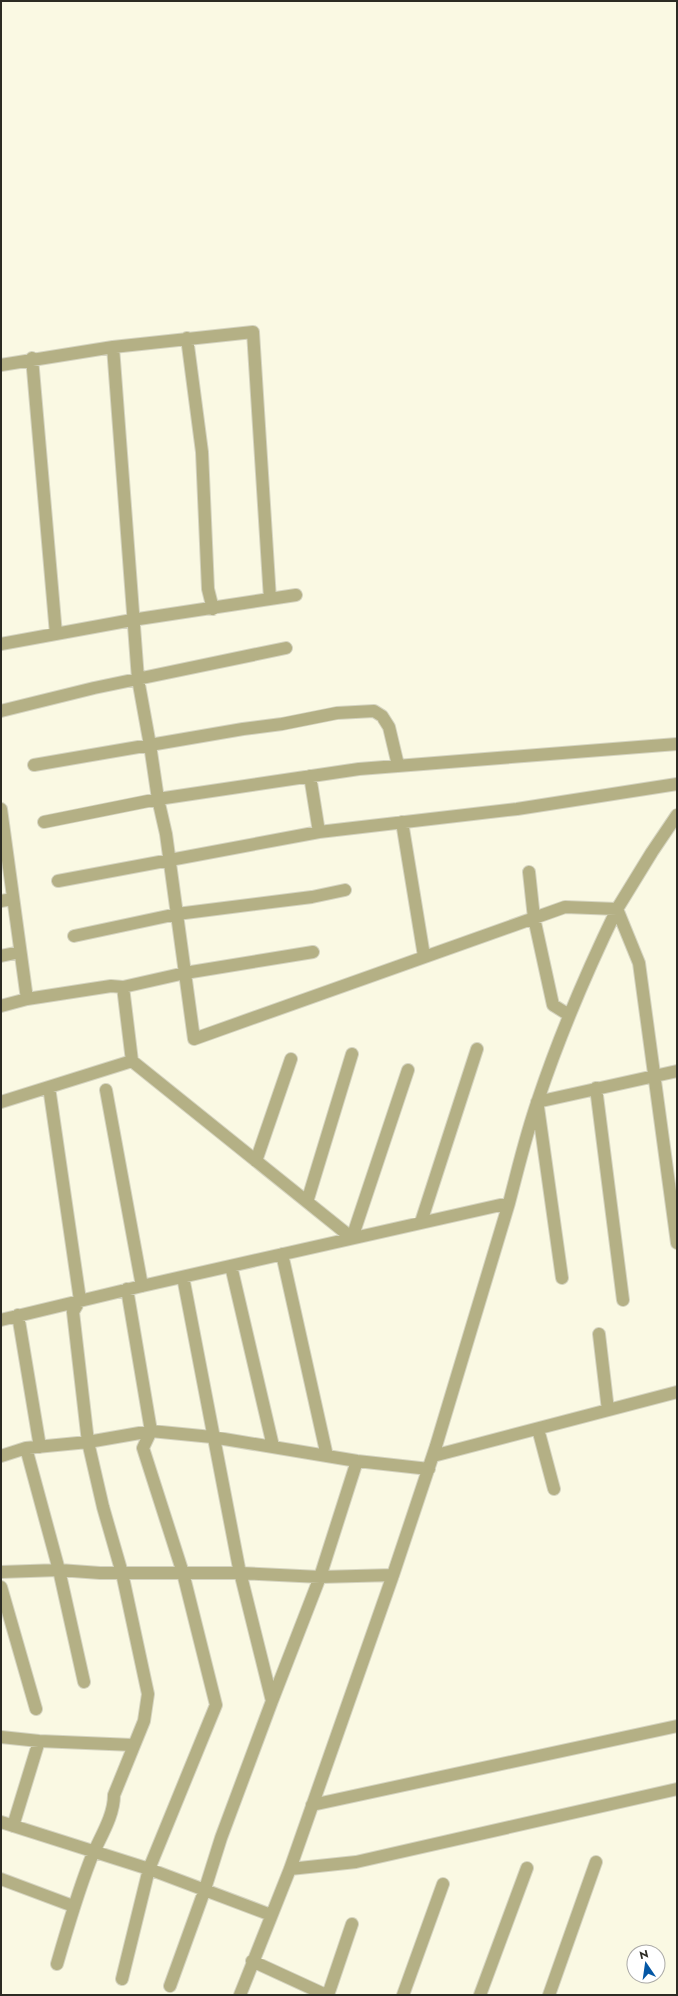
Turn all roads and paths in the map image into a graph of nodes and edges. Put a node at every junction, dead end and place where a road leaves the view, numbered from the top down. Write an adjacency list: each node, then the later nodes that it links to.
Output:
1 (187, 338): 2 (street); 6 (street); 7 (street)
2 (113, 347): 3 (street); 8 (street)
3 (32, 358): 4 (street); 9 (street)
4 (1, 364)
5 (296, 595): 6 (street)
6 (270, 599): 7 (street)
7 (213, 609): 8 (street)
8 (132, 620): 9 (street); 12 (street)
9 (56, 634): 10 (street)
10 (1, 644)
11 (286, 648): 12 (street)
12 (138, 679): 13 (street); 15 (street)
13 (1, 711)
14 (677, 744): 17 (street)
15 (150, 745): 16 (street); 17 (street); 20 (street)
16 (34, 765)
17 (398, 765): 18 (street)
18 (310, 776): 20 (street); 25 (street)
19 (677, 784): 24 (street)
20 (158, 799): 23 (street); 27 (street)
21 (1, 809): 26 (street)
22 (677, 815): 33 (street)
23 (44, 822)
24 (402, 822): 25 (street); 40 (street)
25 (319, 832): 27 (street)
26 (3, 843): 31 (street)
27 (168, 859): 29 (street); 34 (street)
28 (529, 872): 35 (street)
29 (58, 881)
30 (345, 890): 34 (street)
31 (13, 899): 32 (street); 37 (street)
32 (1, 901)
33 (618, 909): 35 (street); 45 (street); 52 (street)
34 (177, 914): 36 (street); 41 (street)
35 (534, 918): 40 (street); 45 (street)
36 (74, 936)
37 (20, 952): 39 (street); 43 (street)
38 (313, 952): 41 (street)
39 (1, 956)
40 (424, 956): 41 (street)
41 (185, 973): 42 (street)
42 (123, 987): 43 (street); 49 (street)
43 (27, 999): 44 (street)
44 (1, 1006)
45 (569, 1015): 57 (street)
46 (477, 1049): 61 (street)
47 (352, 1054): 59 (street)
48 (291, 1059): 58 (street)
49 (132, 1061): 53 (street); 58 (street)
50 (408, 1070): 62 (street)
51 (677, 1071): 52 (street)
52 (654, 1076): 54 (street); 63 (street)
53 (49, 1087): 56 (street); 70 (street)
54 (596, 1088): 57 (street); 71 (street)
55 (106, 1090): 68 (street)
56 (1, 1102)
57 (537, 1102): 60 (street); 67 (street)
58 (256, 1161): 59 (street)
59 (307, 1202): 62 (street)
60 (509, 1203): 61 (street); 86 (street)
61 (421, 1222): 62 (street)
62 (352, 1238): 64 (street)
63 (677, 1243)
64 (282, 1254): 65 (street); 85 (street)
65 (231, 1266): 66 (street); 81 (street)
66 (183, 1277): 68 (street); 79 (street)
67 (562, 1278)
68 (142, 1286): 69 (street)
69 (127, 1289): 70 (street); 78 (street)
70 (80, 1300): 72 (street); 80 (street)
71 (623, 1300)
72 (18, 1315): 73 (street); 82 (street)
73 (1, 1320)
74 (599, 1334): 76 (street)
75 (677, 1392): 76 (street)
76 (608, 1410): 77 (street)
77 (538, 1428): 86 (street); 89 (street)
78 (151, 1431): 79 (street); 80 (street); 93 (street)
79 (212, 1437): 81 (street); 94 (street)
80 (88, 1442): 82 (street); 92 (street)
81 (273, 1446): 85 (street)
82 (40, 1447): 83 (street)
83 (26, 1448): 84 (street); 90 (street)
84 (1, 1456)
85 (327, 1456): 87 (street)
86 (433, 1456): 88 (street)
87 (357, 1461): 88 (street); 96 (street)
88 (429, 1469): 95 (street)
89 (554, 1489)
90 (59, 1570): 91 (street); 92 (street); 98 (street)
91 (1, 1572)
92 (122, 1573): 93 (street); 104 (street)
93 (183, 1573): 94 (street); 113 (street)
94 (240, 1573): 96 (street); 99 (street)
95 (393, 1575): 96 (street); 106 (street)
96 (320, 1576): 99 (street)
97 (1, 1587): 100 (street)
98 (84, 1682)
99 (272, 1701): 116 (street)
100 (36, 1709)
101 (677, 1726): 106 (street)
102 (1, 1737): 103 (street)
103 (38, 1741): 104 (street); 108 (street)
104 (133, 1745): 109 (street)
105 (677, 1789): 111 (street)
106 (312, 1805): 111 (street)
107 (1, 1822): 108 (street)
108 (13, 1826): 109 (street)
109 (94, 1851): 113 (street); 117 (street)
110 (596, 1862): 128 (street)
111 (290, 1868): 118 (street)
112 (527, 1868): 127 (street)
113 (149, 1869): 116 (street); 122 (street)
114 (1, 1879): 117 (street)
115 (443, 1884): 126 (street)
116 (205, 1889): 118 (street); 123 (street)
117 (73, 1906): 121 (street)
118 (271, 1915): 120 (street)
119 (352, 1924): 125 (street)
120 (252, 1961): 124 (street); 125 (street)
121 (57, 1964)
122 (122, 1979)
123 (170, 1986)
124 (240, 1995)
125 (327, 1995)
126 (403, 1995)
127 (480, 1995)
128 (549, 1995)

